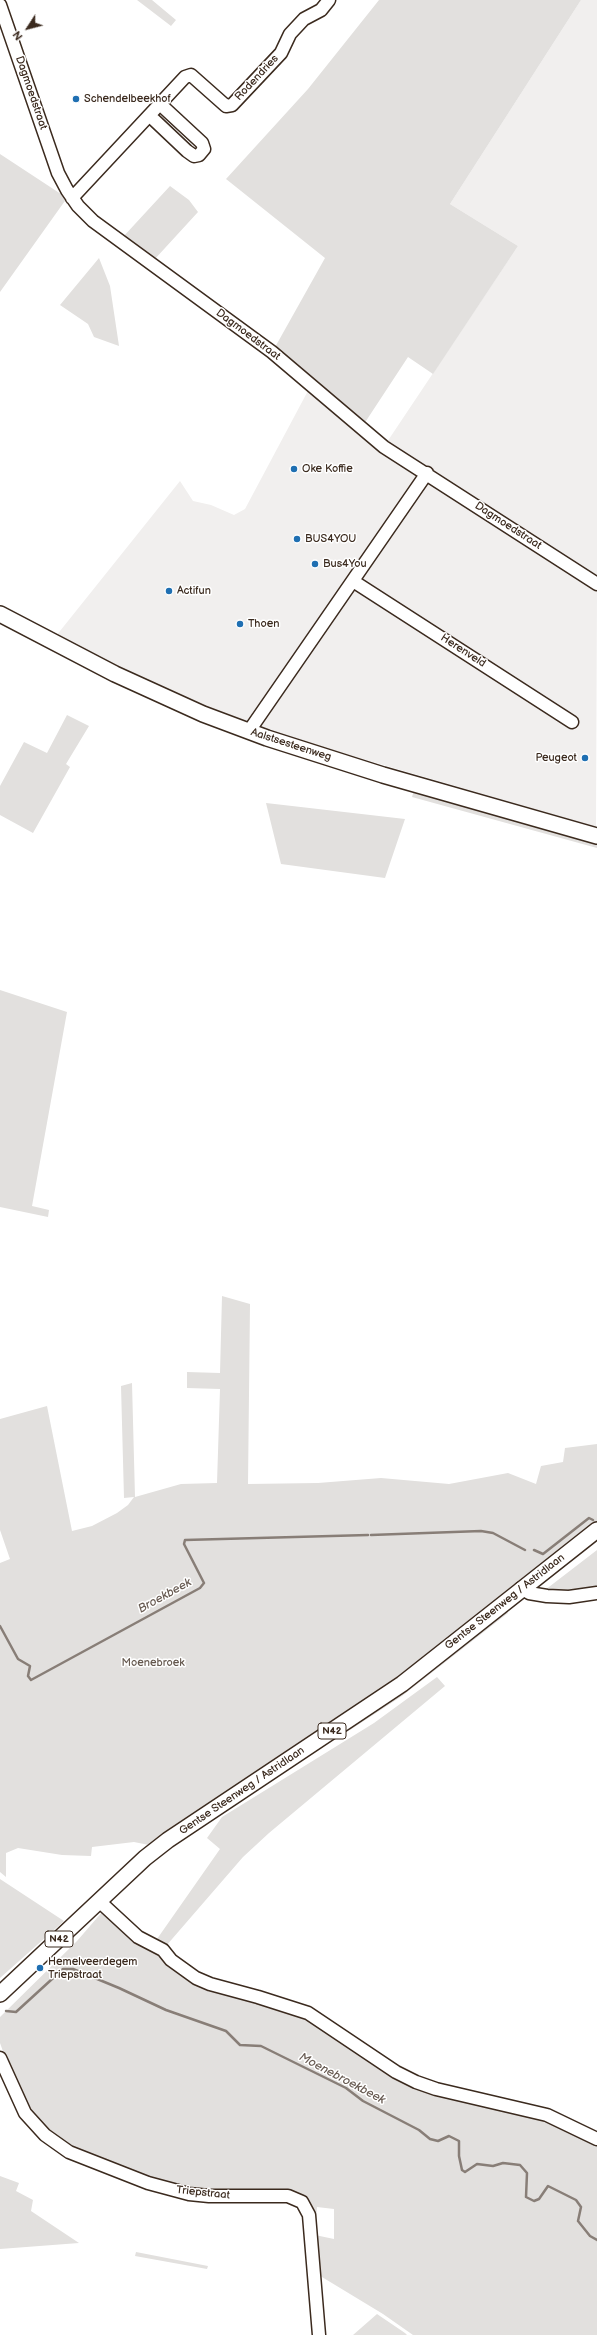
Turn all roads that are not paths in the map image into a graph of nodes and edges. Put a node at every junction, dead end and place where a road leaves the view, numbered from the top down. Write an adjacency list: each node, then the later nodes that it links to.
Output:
1 (329, 0): 3 (street, Rodendries)
2 (0, 5): 5 (street, Dagmoedstraat)
3 (160, 104): 4 (street, Rodendries); 4 (street)
4 (150, 116): 5 (street, Rodendries)
5 (72, 198): 6 (street, Dagmoedstraat)
6 (427, 473): 7 (street); 8 (street, Dagmoedstraat)
7 (353, 581): 10 (street, Herenveld); 11 (street)
8 (597, 584)
9 (0, 614): 11 (main road, Aalstsesteenweg)
10 (572, 722)
11 (249, 731): 12 (main road, Aalstsesteenweg)
12 (597, 836)
13 (597, 1530): 14 (main road, Gentse Steenweg / Astridlaan / N42)
14 (521, 1588): 15 (street); 16 (main road, Gentse Steenweg / Astridlaan / N42)
15 (597, 1593)
16 (95, 1905): 17 (main road, N42); 19 (street)
17 (0, 1994)
18 (0, 2058): 20 (street, Triepstraat)
19 (597, 2139)
20 (319, 2335)

